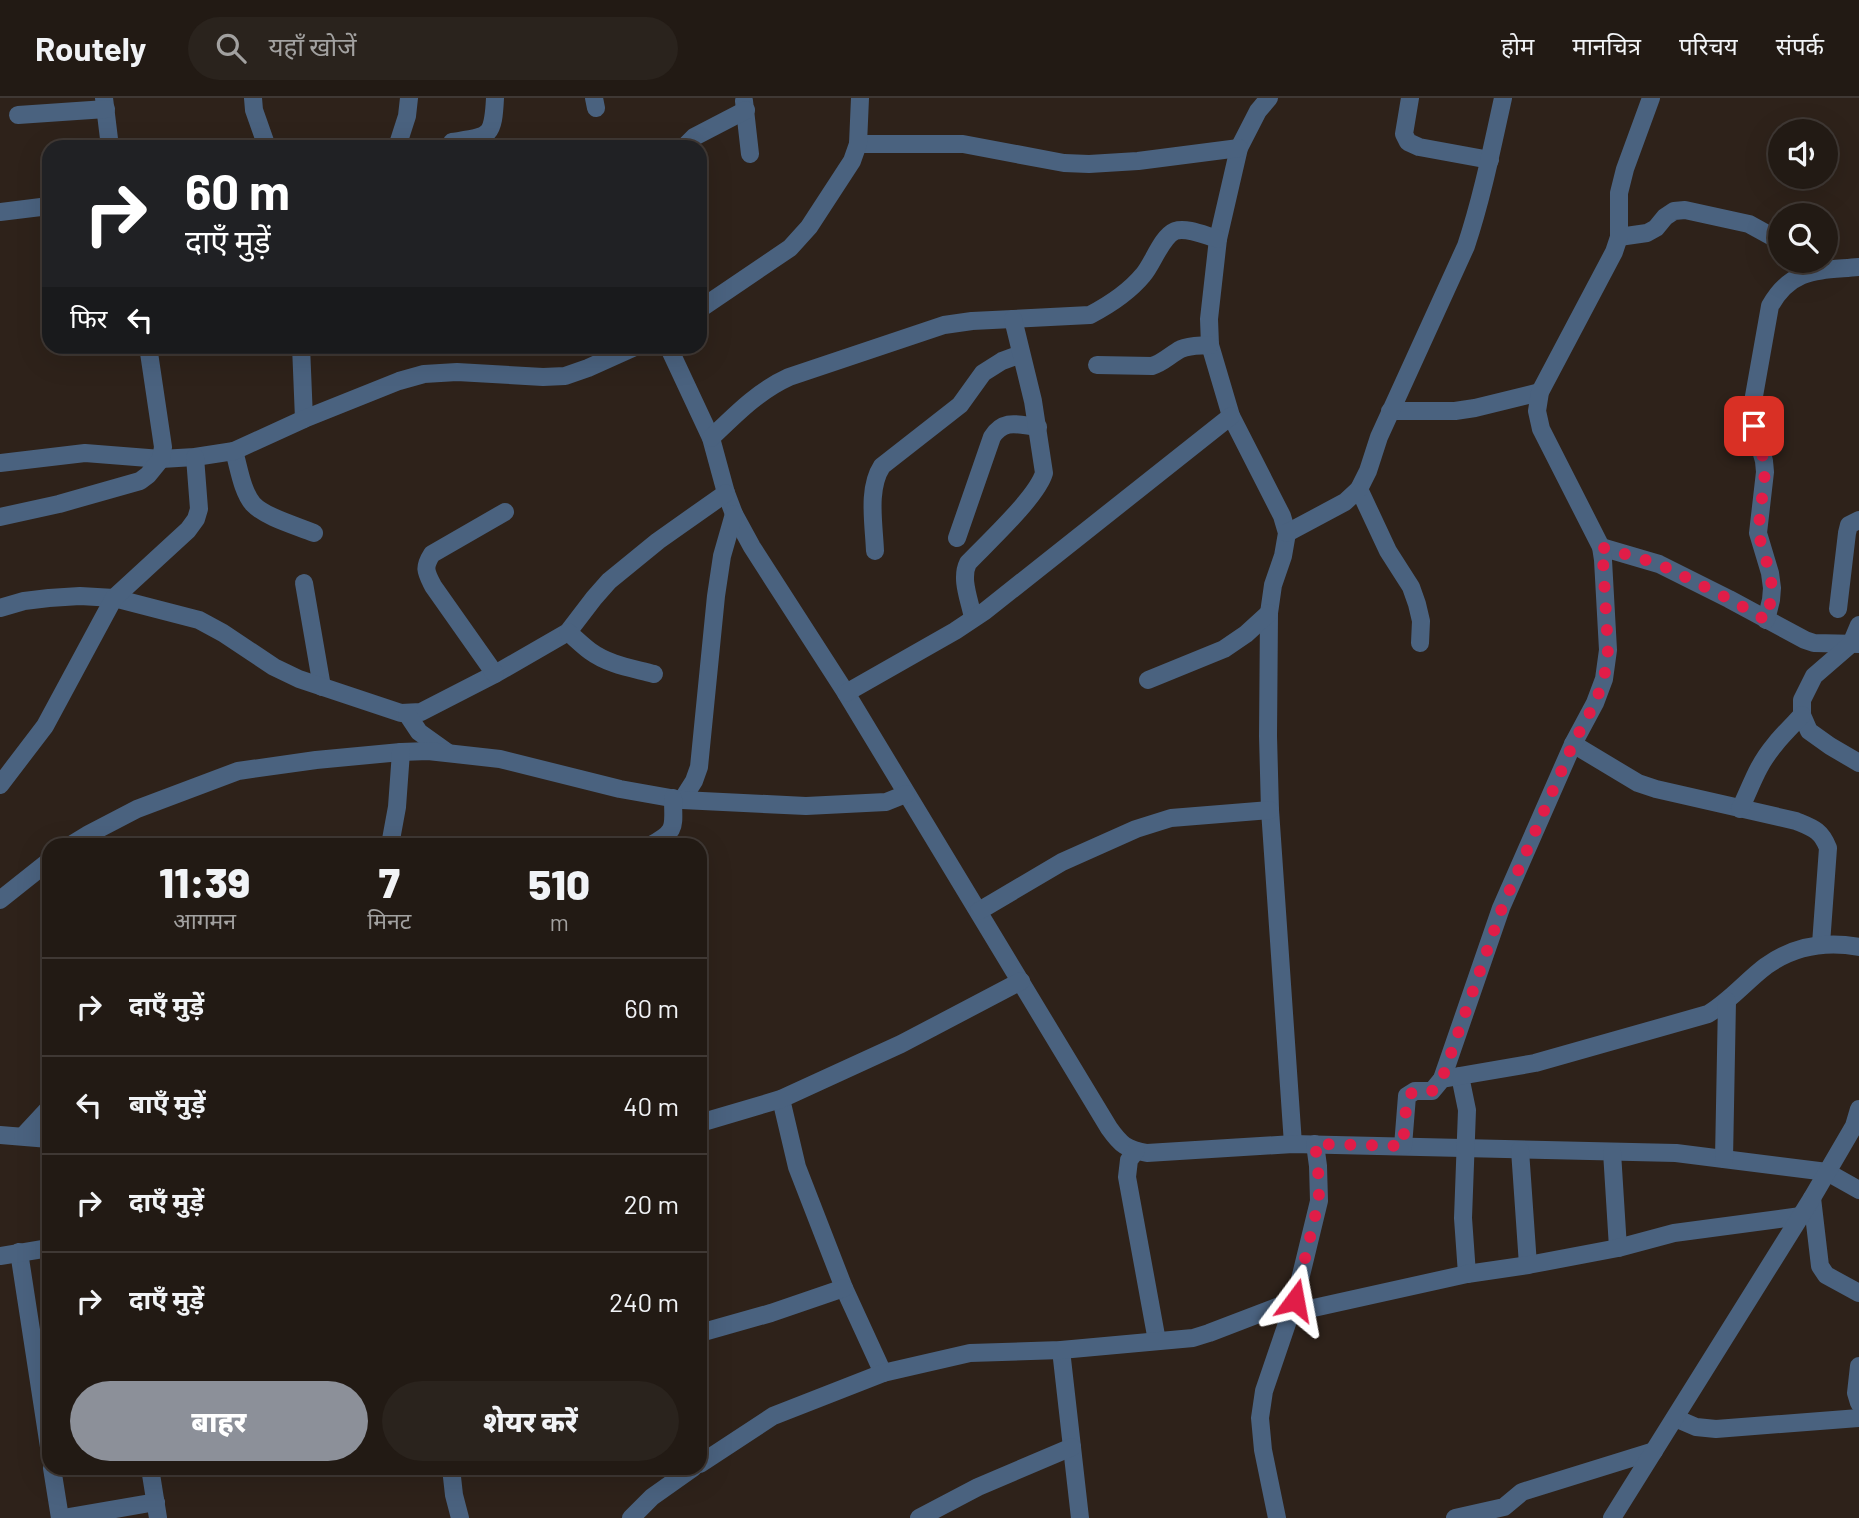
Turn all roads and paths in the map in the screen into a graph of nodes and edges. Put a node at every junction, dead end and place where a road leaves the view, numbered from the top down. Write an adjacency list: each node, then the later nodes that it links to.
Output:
1 (253, 98): 13 (street)
2 (410, 98): 14 (street)
3 (495, 98): 15 (street)
4 (860, 98): 17 (street)
5 (1269, 98): 18 (street)
6 (1410, 98): 20 (street)
7 (1503, 98): 20 (street)
8 (1651, 98): 24 (street)
9 (105, 103): 11 (street); 12 (street)
10 (745, 104): 16 (street); 19 (street)
11 (18, 116)
12 (109, 140)
13 (265, 140)
14 (399, 140)
15 (466, 140)
16 (691, 140)
17 (858, 144): 18 (street); 29 (street)
18 (1239, 148): 25 (street)
19 (750, 154)
20 (1490, 160): 39 (street)
21 (42, 207): 22 (street)
22 (0, 212)
23 (1768, 234): 24 (street)
24 (1619, 237): 38 (street)
25 (1218, 239): 30 (street); 31 (street)
26 (1838, 267): 27 (street)
27 (1859, 267)
28 (1804, 273): 65 (street)
29 (707, 304)
30 (1013, 319): 36 (street); 43 (street)
31 (1210, 345): 37 (street); 40 (street)
32 (149, 354): 46 (street)
33 (301, 354): 41 (street)
34 (619, 354): 41 (street)
35 (672, 354): 43 (street)
36 (1021, 354): 42 (street); 58 (street)
37 (1097, 365)
38 (1539, 392): 39 (street); 57 (street)
39 (1390, 411): 48 (street)
40 (1231, 416): 55 (street); 64 (street)
41 (304, 419): 44 (street)
42 (1038, 427): 56 (street); 64 (street)
43 (711, 438): 49 (street)
44 (234, 451): 45 (street); 54 (street)
45 (195, 457): 46 (street); 60 (street)
46 (161, 459): 47 (street); 52 (street)
47 (0, 463)
48 (1359, 489): 55 (street); 68 (street)
49 (726, 493): 51 (street); 67 (street)
50 (505, 512): 70 (street)
51 (734, 514): 74 (street); 83 (street)
52 (0, 517)
53 (1859, 520): 62 (street)
54 (314, 533)
55 (1287, 533): 63 (street)
56 (957, 538)
57 (1601, 547): 65 (street); 77 (street)
58 (875, 551)
59 (304, 583): 73 (street)
60 (114, 598): 61 (street); 73 (street); 81 (street)
61 (0, 608)
62 (1838, 609)
63 (1269, 613): 72 (street); 85 (street)
64 (974, 618): 74 (street)
65 (1766, 620): 69 (street)
66 (1859, 625): 69 (street)
67 (568, 632): 70 (street); 71 (street)
68 (1420, 643)
69 (1855, 644): 76 (street)
70 (495, 674): 75 (street)
71 (654, 674)
72 (1149, 680)
73 (322, 687): 75 (street)
74 (846, 693): 82 (street)
75 (407, 713): 79 (street)
76 (1802, 715): 80 (street); 84 (street)
77 (1573, 744): 84 (street); 97 (street)
78 (401, 752): 79 (street); 86 (street); 87 (street)
79 (450, 754): 83 (street)
80 (1859, 764)
81 (0, 785)
82 (906, 794): 83 (street); 91 (street)
83 (677, 799): 88 (street)
84 (1740, 809): 92 (street)
85 (1270, 810): 91 (street); 105 (street)
86 (82, 838)
87 (391, 838)
88 (662, 838)
89 (42, 867): 90 (street)
90 (0, 900)
91 (979, 911): 94 (street)
92 (1821, 944): 93 (street); 95 (street)
93 (1859, 947)
94 (1021, 981): 98 (street); 110 (street)
95 (1727, 1001): 96 (street); 112 (street)
96 (1460, 1076): 97 (street); 108 (street)
97 (1442, 1079): 107 (street)
98 (781, 1099): 101 (street); 123 (street)
99 (1859, 1110): 113 (street)
100 (42, 1116): 103 (street)
101 (707, 1121)
102 (0, 1135): 103 (street)
103 (23, 1136): 104 (street)
104 (42, 1138)
105 (1293, 1144): 106 (street); 110 (street)
106 (1315, 1144): 107 (street); 125 (street)
107 (1403, 1146): 108 (street)
108 (1465, 1148): 109 (street); 122 (street)
109 (1520, 1150): 111 (street); 121 (street)
110 (1136, 1151): 127 (street)
111 (1612, 1152): 112 (street); 117 (street)
112 (1724, 1159): 113 (street)
113 (1827, 1172): 114 (street); 115 (street)
114 (1859, 1190)
115 (1812, 1198): 116 (street); 124 (street)
116 (1801, 1216): 117 (street); 133 (street)
117 (1618, 1248): 121 (street)
118 (42, 1249): 119 (street)
119 (19, 1252): 120 (street); 131 (street)
120 (0, 1256)
121 (1528, 1265): 122 (street)
122 (1467, 1274): 125 (street)
123 (844, 1288): 126 (street); 130 (street)
124 (1859, 1293)
125 (1293, 1307): 127 (street); 148 (street)
126 (707, 1332)
127 (1157, 1341): 128 (street)
128 (1061, 1350): 130 (street); 135 (street)
129 (1859, 1366): 132 (street)
130 (883, 1373): 137 (street)
131 (42, 1402)
132 (1859, 1404)
133 (1675, 1418): 134 (street); 136 (street)
134 (1859, 1418)
135 (1072, 1447): 146 (street); 147 (street)
136 (1654, 1451): 149 (street); 150 (street)
137 (707, 1459)
138 (53, 1475): 143 (street)
139 (151, 1475): 142 (street)
140 (452, 1475): 144 (street)
141 (683, 1475): 145 (street)
142 (157, 1510): 143 (street)
143 (62, 1518)
144 (460, 1518)
145 (631, 1518)
146 (919, 1518)
147 (1080, 1518)
148 (1277, 1518)
149 (1455, 1518)
150 (1612, 1518)

